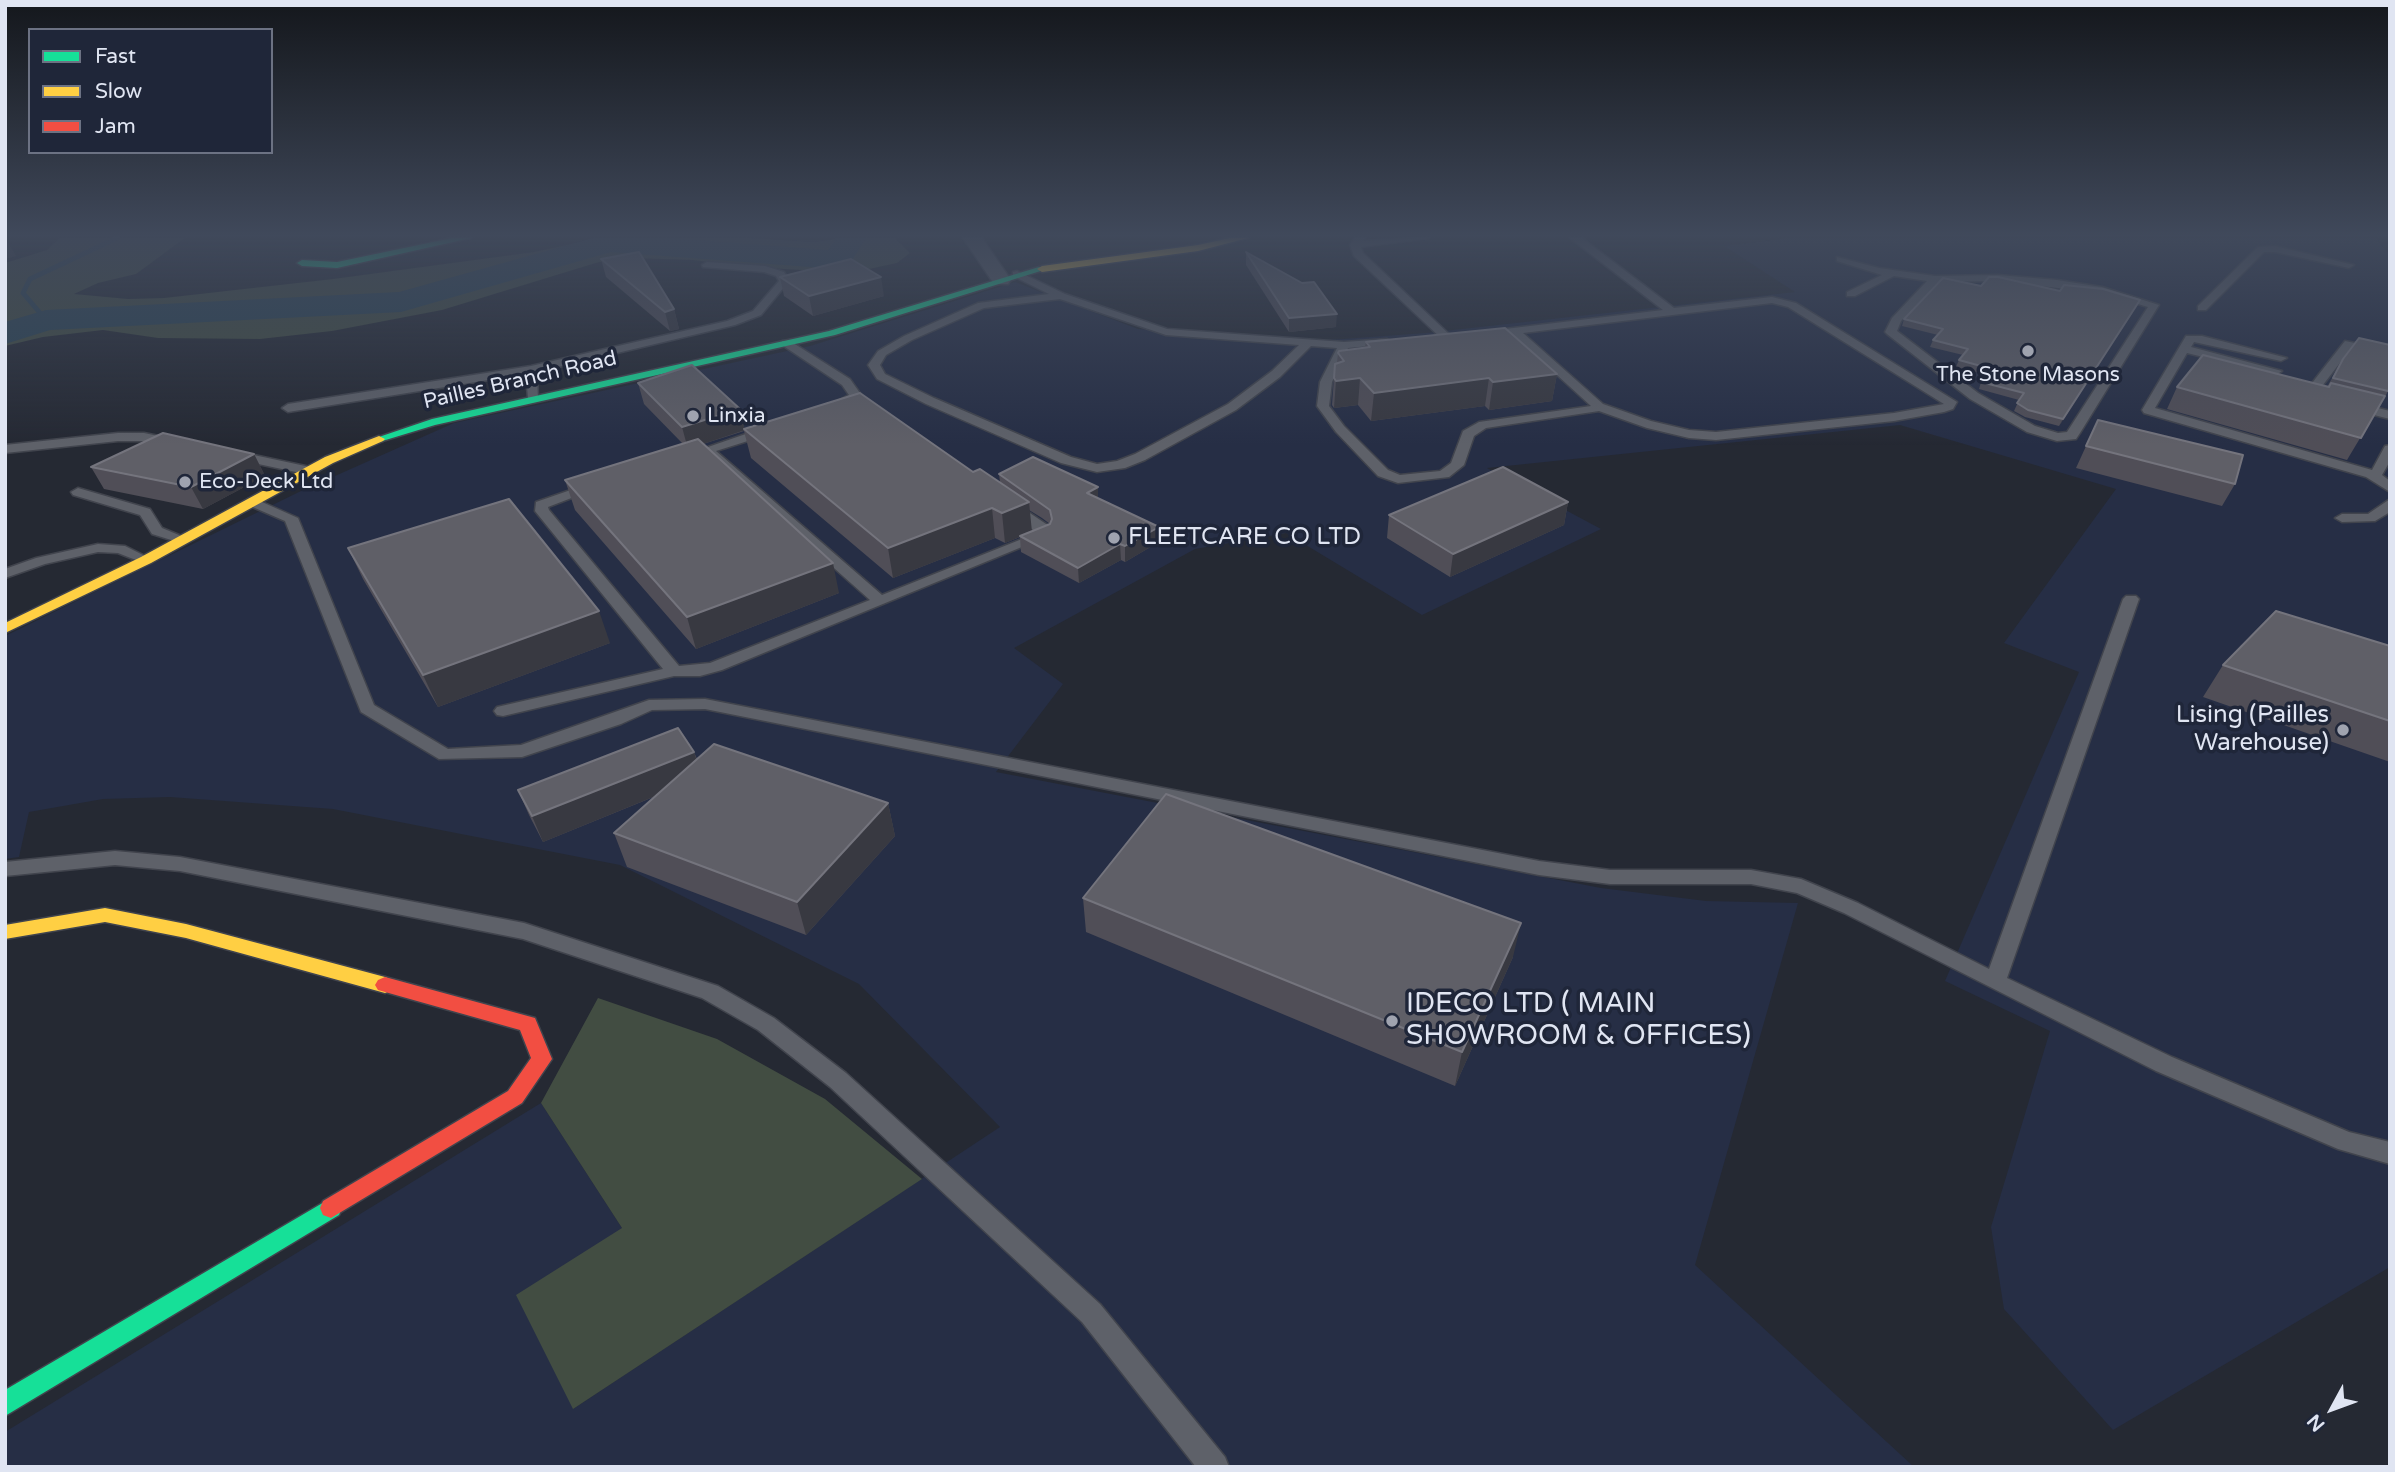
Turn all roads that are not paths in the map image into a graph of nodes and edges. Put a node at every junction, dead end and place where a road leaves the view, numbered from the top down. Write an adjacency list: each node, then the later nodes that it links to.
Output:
1 (762, 307): 24 (lane)
2 (917, 307): 18 (main road, Pailles Branch Road)
3 (978, 307): 20 (lane)
4 (1092, 307): 20 (lane)
5 (1414, 307): 15 (lane)
6 (1666, 307): 11 (lane)
7 (1700, 307): 11 (lane)
8 (1790, 307): 31 (lane)
9 (1909, 307): 10 (lane)
10 (2153, 307)
11 (1670, 310): 12 (lane)
12 (1515, 331): 13 (lane); 31 (lane)
13 (1474, 334)
14 (1460, 336): 15 (lane)
15 (1446, 337): 16 (lane)
16 (1434, 338)
17 (1395, 341): 21 (lane)
18 (786, 343): 28 (main road, Pailles Branch Road); 33 (lane)
19 (2349, 343): 27 (lane)
20 (1307, 344): 21 (lane)
21 (1344, 345): 31 (lane)
22 (2185, 349): 23 (lane); 25 (lane); 43 (lane)
23 (2281, 358)
24 (531, 370): 28 (lane); 32 (lane)
25 (2276, 371)
26 (2296, 392): 27 (lane)
27 (2309, 395): 29 (lane)
28 (534, 398): 42 (main road, Pailles Branch Road)
29 (2322, 399)
30 (2336, 402): 34 (lane)
31 (1599, 407)
32 (288, 408)
33 (820, 413)
34 (2390, 415)
35 (783, 425): 39 (lane)
36 (183, 445): 37 (lane)
37 (5, 449)
38 (2390, 449): 43 (lane)
39 (708, 450): 41 (lane); 55 (lane)
40 (221, 453): 42 (lane)
41 (669, 462)
42 (310, 471): 48 (main road, Pailles Branch Road)
43 (2371, 474): 45 (lane)
44 (604, 483): 57 (lane)
45 (2390, 488)
46 (78, 492): 51 (lane)
47 (1002, 500): 55 (lane)
48 (253, 502): 51 (main road, Pailles Branch Road); 61 (lane)
49 (2390, 503): 50 (lane)
50 (2342, 518)
51 (184, 540): 52 (main road, Pailles Branch Road)
52 (146, 560): 53 (lane); 56 (main road, Pailles Branch Road)
53 (5, 575)
54 (2131, 599): 61 (lane)
55 (880, 601): 57 (lane)
56 (5, 629)
57 (674, 671): 58 (lane)
58 (503, 710)
59 (5, 869): 64 (lane)
60 (5, 932): 63 (main road)
61 (1995, 982): 62 (lane)
62 (2390, 1153)
63 (5, 1404)
64 (1215, 1467)

